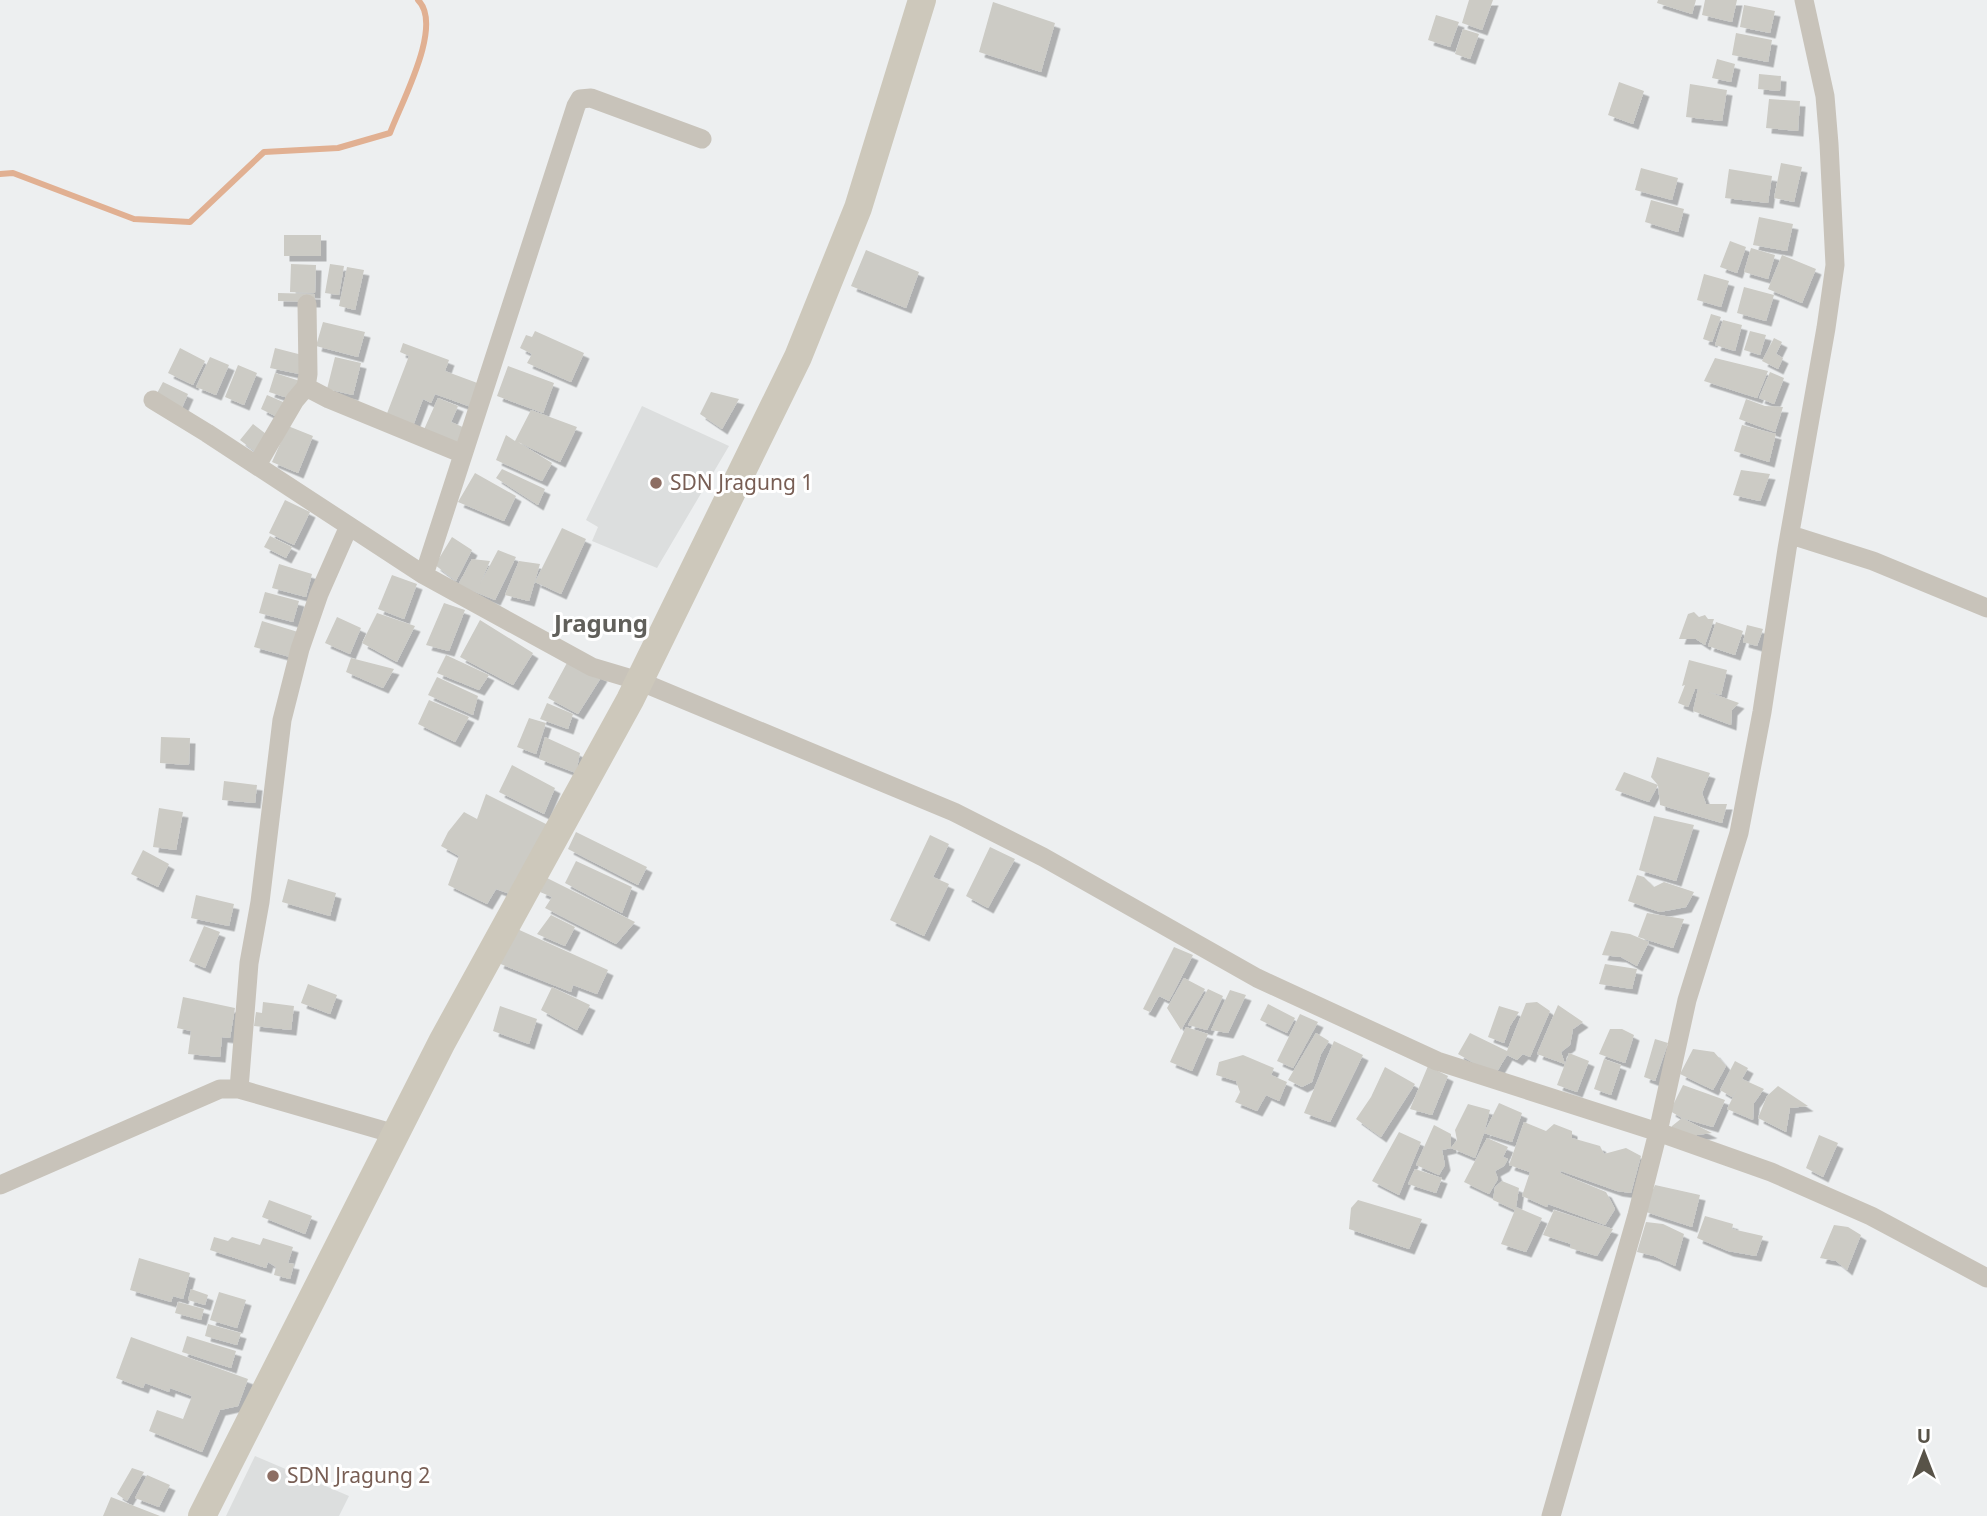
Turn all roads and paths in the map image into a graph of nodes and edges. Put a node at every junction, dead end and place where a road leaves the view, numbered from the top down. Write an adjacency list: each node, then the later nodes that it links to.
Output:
1 (922, 0): 13 (main road)
2 (1804, 0): 10 (street)
3 (702, 139): 7 (street)
4 (307, 304): 5 (street)
5 (306, 387): 7 (street); 8 (street)
6 (153, 400): 8 (street)
7 (463, 454): 11 (street)
8 (257, 465): 9 (street)
9 (349, 526): 11 (street); 14 (street)
10 (1791, 535): 12 (street); 15 (street)
11 (424, 575): 13 (street)
12 (1987, 608)
13 (639, 681): 15 (street); 16 (main road)
14 (239, 1089): 16 (street); 17 (street)
15 (1658, 1132): 18 (street); 20 (street)
16 (395, 1134): 19 (main road)
17 (0, 1185)
18 (1987, 1278)
19 (202, 1516)
20 (1551, 1516)

